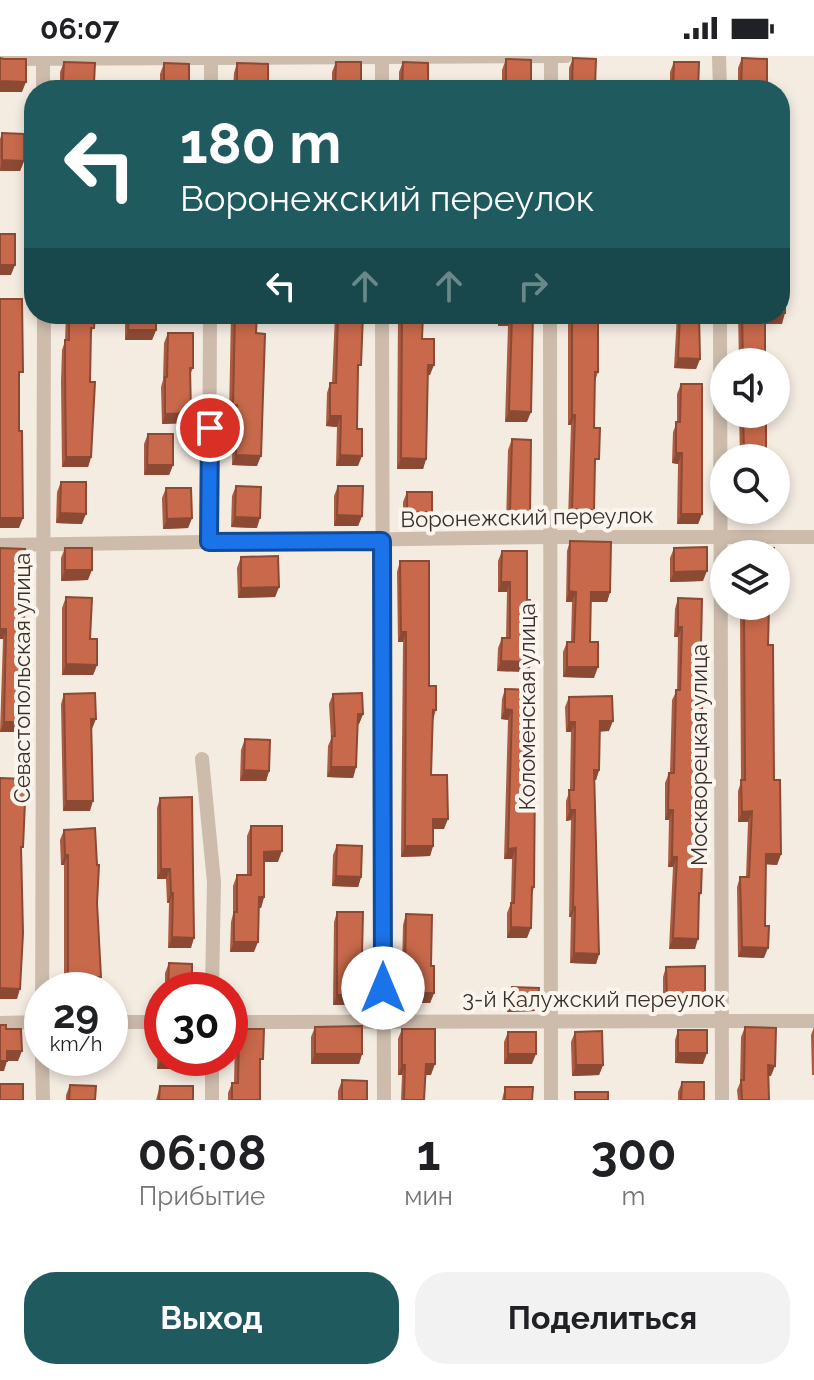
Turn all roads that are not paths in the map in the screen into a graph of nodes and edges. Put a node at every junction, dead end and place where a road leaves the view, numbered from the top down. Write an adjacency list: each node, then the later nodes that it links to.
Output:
1 (551, 56): 2 (street); 6 (street); 11 (street)
2 (566, 56)
3 (719, 56): 12 (street)
4 (43, 57): 5 (street); 7 (street); 8 (street)
5 (211, 57): 6 (street); 9 (street)
6 (382, 57): 10 (street)
7 (0, 59)
8 (43, 80)
9 (211, 80)
10 (382, 80)
11 (551, 80)
12 (720, 80)
13 (44, 324): 24 (street, Севастопольская улица)
14 (210, 324): 22 (street)
15 (382, 324): 21 (street)
16 (550, 324): 18 (street, Коломенская улица)
17 (720, 324): 20 (street, Москворецкая улица)
18 (549, 537): 20 (street, Воронежский переулок); 21 (street, Воронежский переулок); 29 (street, Коломенская улица)
19 (814, 537): 20 (street, Воронежский переулок)
20 (721, 538): 33 (street, Москворецкая улица)
21 (382, 541): 22 (street, Воронежский переулок); 28 (street)
22 (209, 542): 24 (street, Воронежский переулок)
23 (0, 545): 24 (street, Воронежский переулок)
24 (45, 545): 26 (street, Севастопольская улица)
25 (202, 759): 27 (street)
26 (42, 972)
27 (212, 972)
28 (383, 1020): 29 (street, 3-й Калужский переулок); 32 (street, 3-й Калужский переулок); 39 (street)
29 (551, 1021): 33 (street, 3-й Калужский переулок); 40 (street, Коломенская улица)
30 (814, 1021): 33 (street, 3-й Калужский переулок)
31 (24, 1022): 34 (street)
32 (248, 1022)
33 (722, 1022): 41 (street, Москворецкая улица)
34 (0, 1023)
35 (42, 1076): 37 (street)
36 (212, 1076): 38 (street)
37 (43, 1100)
38 (212, 1100)
39 (384, 1100)
40 (551, 1100)
41 (722, 1100)

